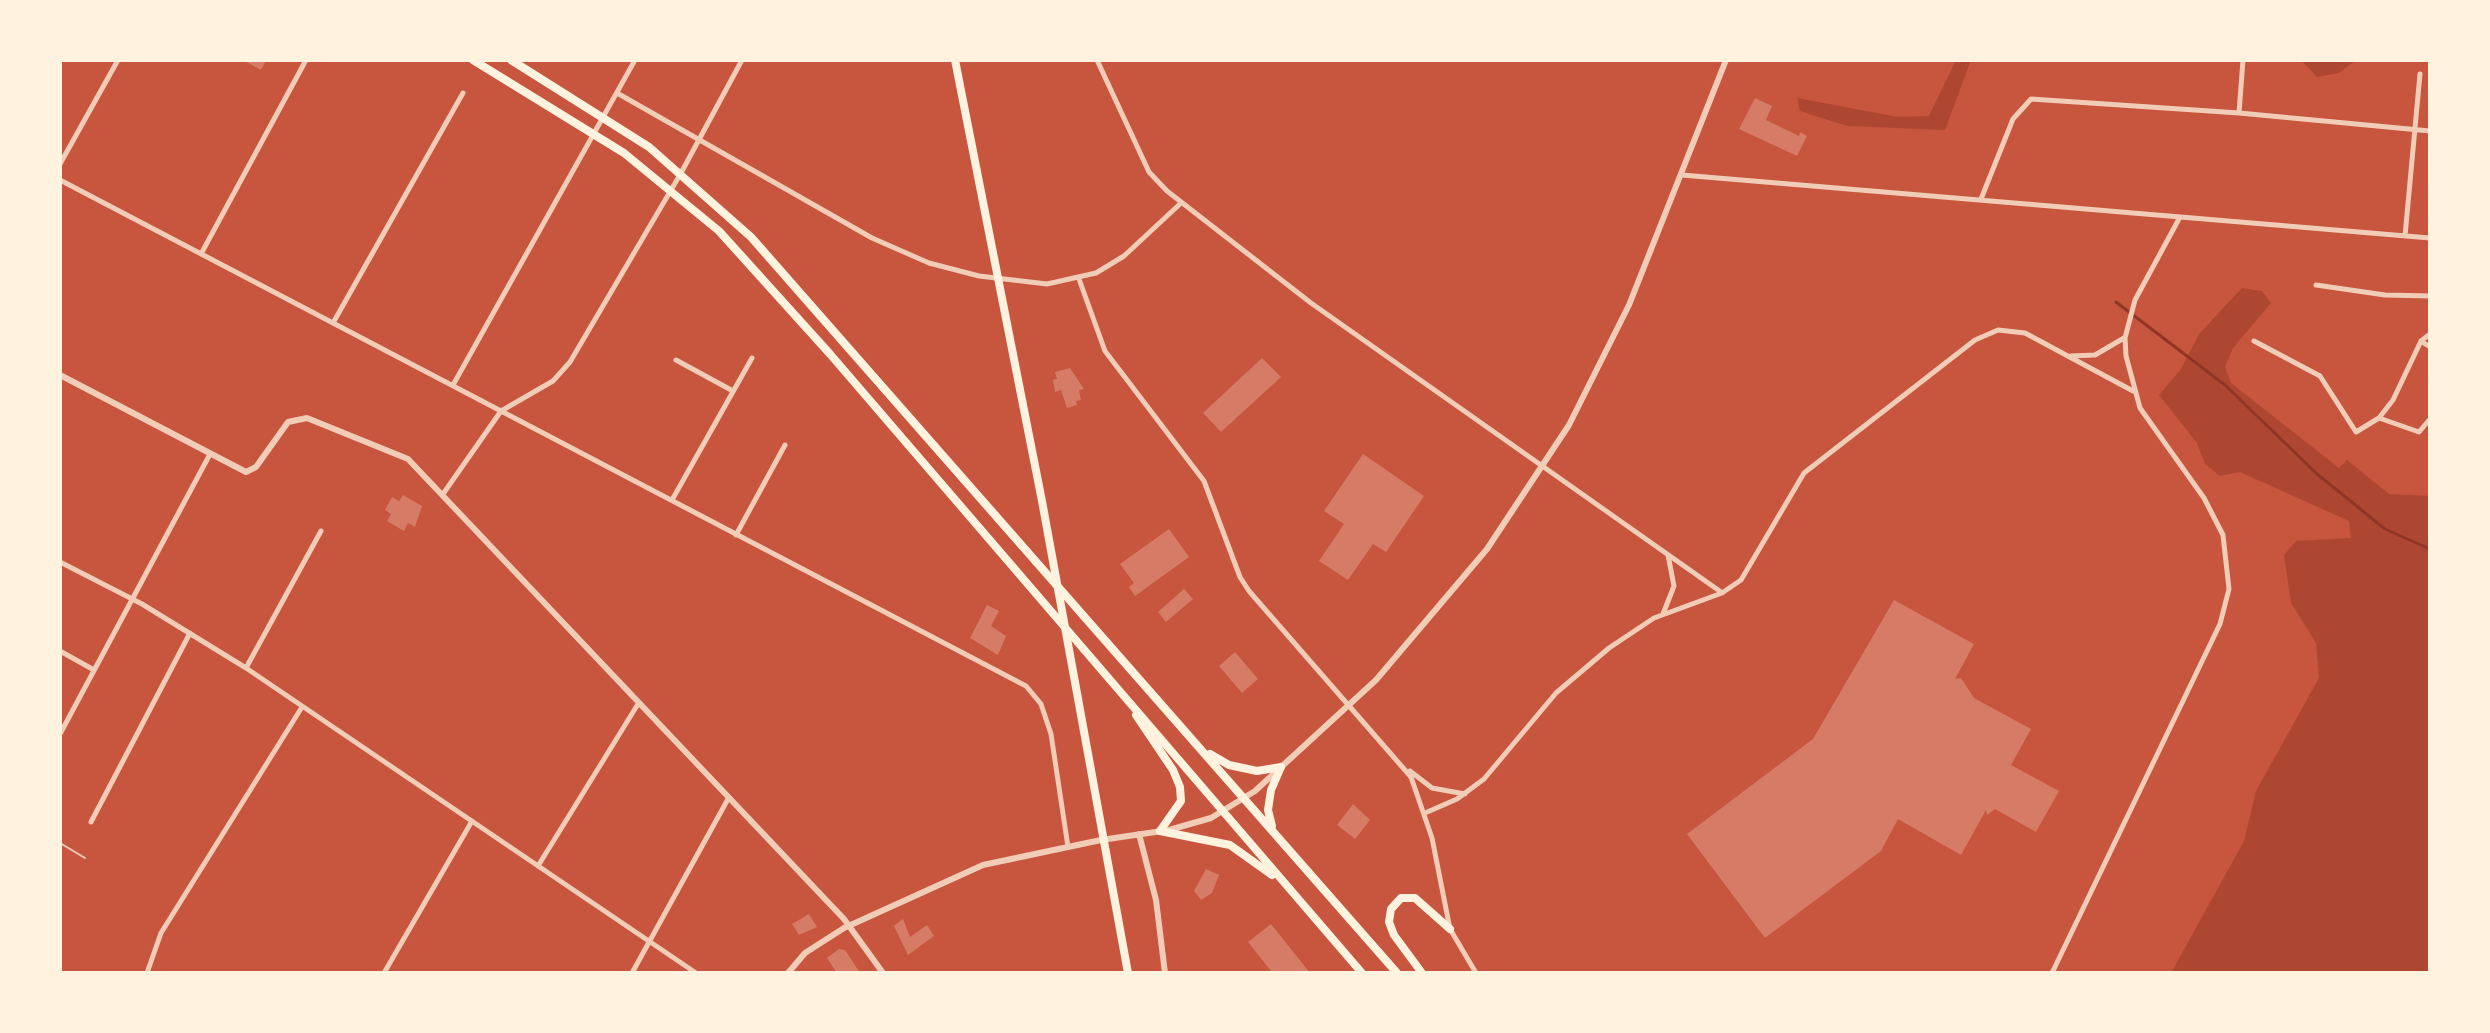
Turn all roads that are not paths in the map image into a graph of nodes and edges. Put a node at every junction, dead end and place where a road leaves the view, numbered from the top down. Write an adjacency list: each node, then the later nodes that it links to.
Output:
1 (118, 60): 20 (street)
2 (306, 60): 30 (street)
3 (473, 60): 18 (main road)
4 (511, 60): 15 (main road)
5 (635, 60): 13 (street)
6 (742, 60): 19 (street)
7 (955, 60): 31 (main road)
8 (1097, 60): 26 (street)
9 (1726, 60): 22 (street)
10 (2243, 60): 14 (street)
11 (2420, 74): 16 (street)
12 (463, 93): 35 (street)
13 (617, 93): 15 (street); 19 (street)
14 (2239, 113): 16 (street); 25 (street)
15 (605, 116): 18 (street); 21 (main road)
16 (2414, 129): 17 (street); 28 (street)
17 (2430, 131)
18 (595, 133): 24 (main road); 45 (street)
19 (697, 141): 21 (street); 31 (street)
20 (60, 164)
21 (681, 173): 24 (street); 73 (main road)
22 (1682, 175): 25 (street); 53 (street)
23 (60, 180): 30 (street)
24 (672, 190): 48 (street); 67 (main road)
25 (1981, 199): 27 (street)
26 (1181, 203): 32 (street); 53 (street)
27 (2180, 217): 28 (street); 37 (street)
28 (2405, 236): 29 (street)
29 (2430, 238)
30 (201, 254): 35 (street)
31 (998, 279): 32 (street); 100 (main road)
32 (1079, 279): 69 (street)
33 (2316, 285): 34 (street)
34 (2430, 296)
35 (333, 323): 45 (street)
36 (2430, 334): 39 (street)
37 (2125, 338): 41 (street); 47 (street)
38 (2254, 341): 49 (street)
39 (2421, 341): 40 (street); 49 (street)
40 (2430, 347)
41 (2070, 356): 47 (street); 60 (street)
42 (752, 358): 46 (street)
43 (676, 360): 46 (street)
44 (60, 375): 52 (street)
45 (453, 385): 48 (street)
46 (733, 391): 55 (street)
47 (2133, 391): 106 (street)
48 (501, 411): 54 (street); 55 (street)
49 (2379, 418): 50 (street)
50 (2430, 419)
51 (785, 445): 57 (street)
52 (209, 456): 54 (street); 61 (street)
53 (1545, 466): 58 (street); 69 (street)
54 (443, 494): 68 (street)
55 (672, 500): 57 (street)
56 (321, 531): 65 (street)
57 (736, 535): 87 (street)
58 (1667, 554): 60 (street); 62 (street)
59 (60, 562): 61 (street)
60 (1722, 593): 62 (street)
61 (132, 600): 63 (street); 66 (street)
62 (1663, 614): 76 (street)
63 (190, 633): 65 (street); 82 (street)
64 (60, 651): 66 (street)
65 (246, 668): 70 (street)
66 (94, 670): 71 (street)
67 (1121, 691): 79 (main road); 83 (main road)
68 (638, 704): 77 (street); 89 (street)
69 (1348, 705): 74 (street); 75 (street)
70 (302, 707): 81 (street); 94 (street)
71 (62, 725): 72 (street)
72 (60, 734)
73 (1203, 749): 74 (main road); 78 (main road)
74 (1281, 767): 78 (street); 84 (main road)
75 (1404, 767): 76 (street); 80 (street)
76 (1466, 794): 80 (street)
77 (728, 799): 91 (street); 93 (street)
78 (1245, 799): 79 (street); 84 (main road)
79 (1222, 812): 83 (street); 90 (main road)
80 (1425, 813): 92 (street)
81 (472, 821): 89 (street); 95 (street)
82 (91, 822)
83 (1160, 831): 85 (street); 90 (main road)
84 (1273, 831): 103 (main road)
85 (1139, 834): 87 (street); 101 (street)
86 (60, 843): 88 (lane)
87 (1068, 847): 91 (street)
88 (85, 858)
89 (538, 866): 93 (street)
90 (1287, 886): 102 (main road)
91 (849, 925): 98 (street); 99 (street)
92 (1450, 929): 104 (main road); 105 (street)
93 (650, 941): 96 (street); 97 (street)
94 (147, 973)
95 (384, 973)
96 (632, 973)
97 (696, 973)
98 (788, 973)
99 (883, 973)
100 (1128, 973)
101 (1165, 973)
102 (1362, 973)
103 (1397, 973)
104 (1422, 973)
105 (1476, 973)
106 (2052, 973)

